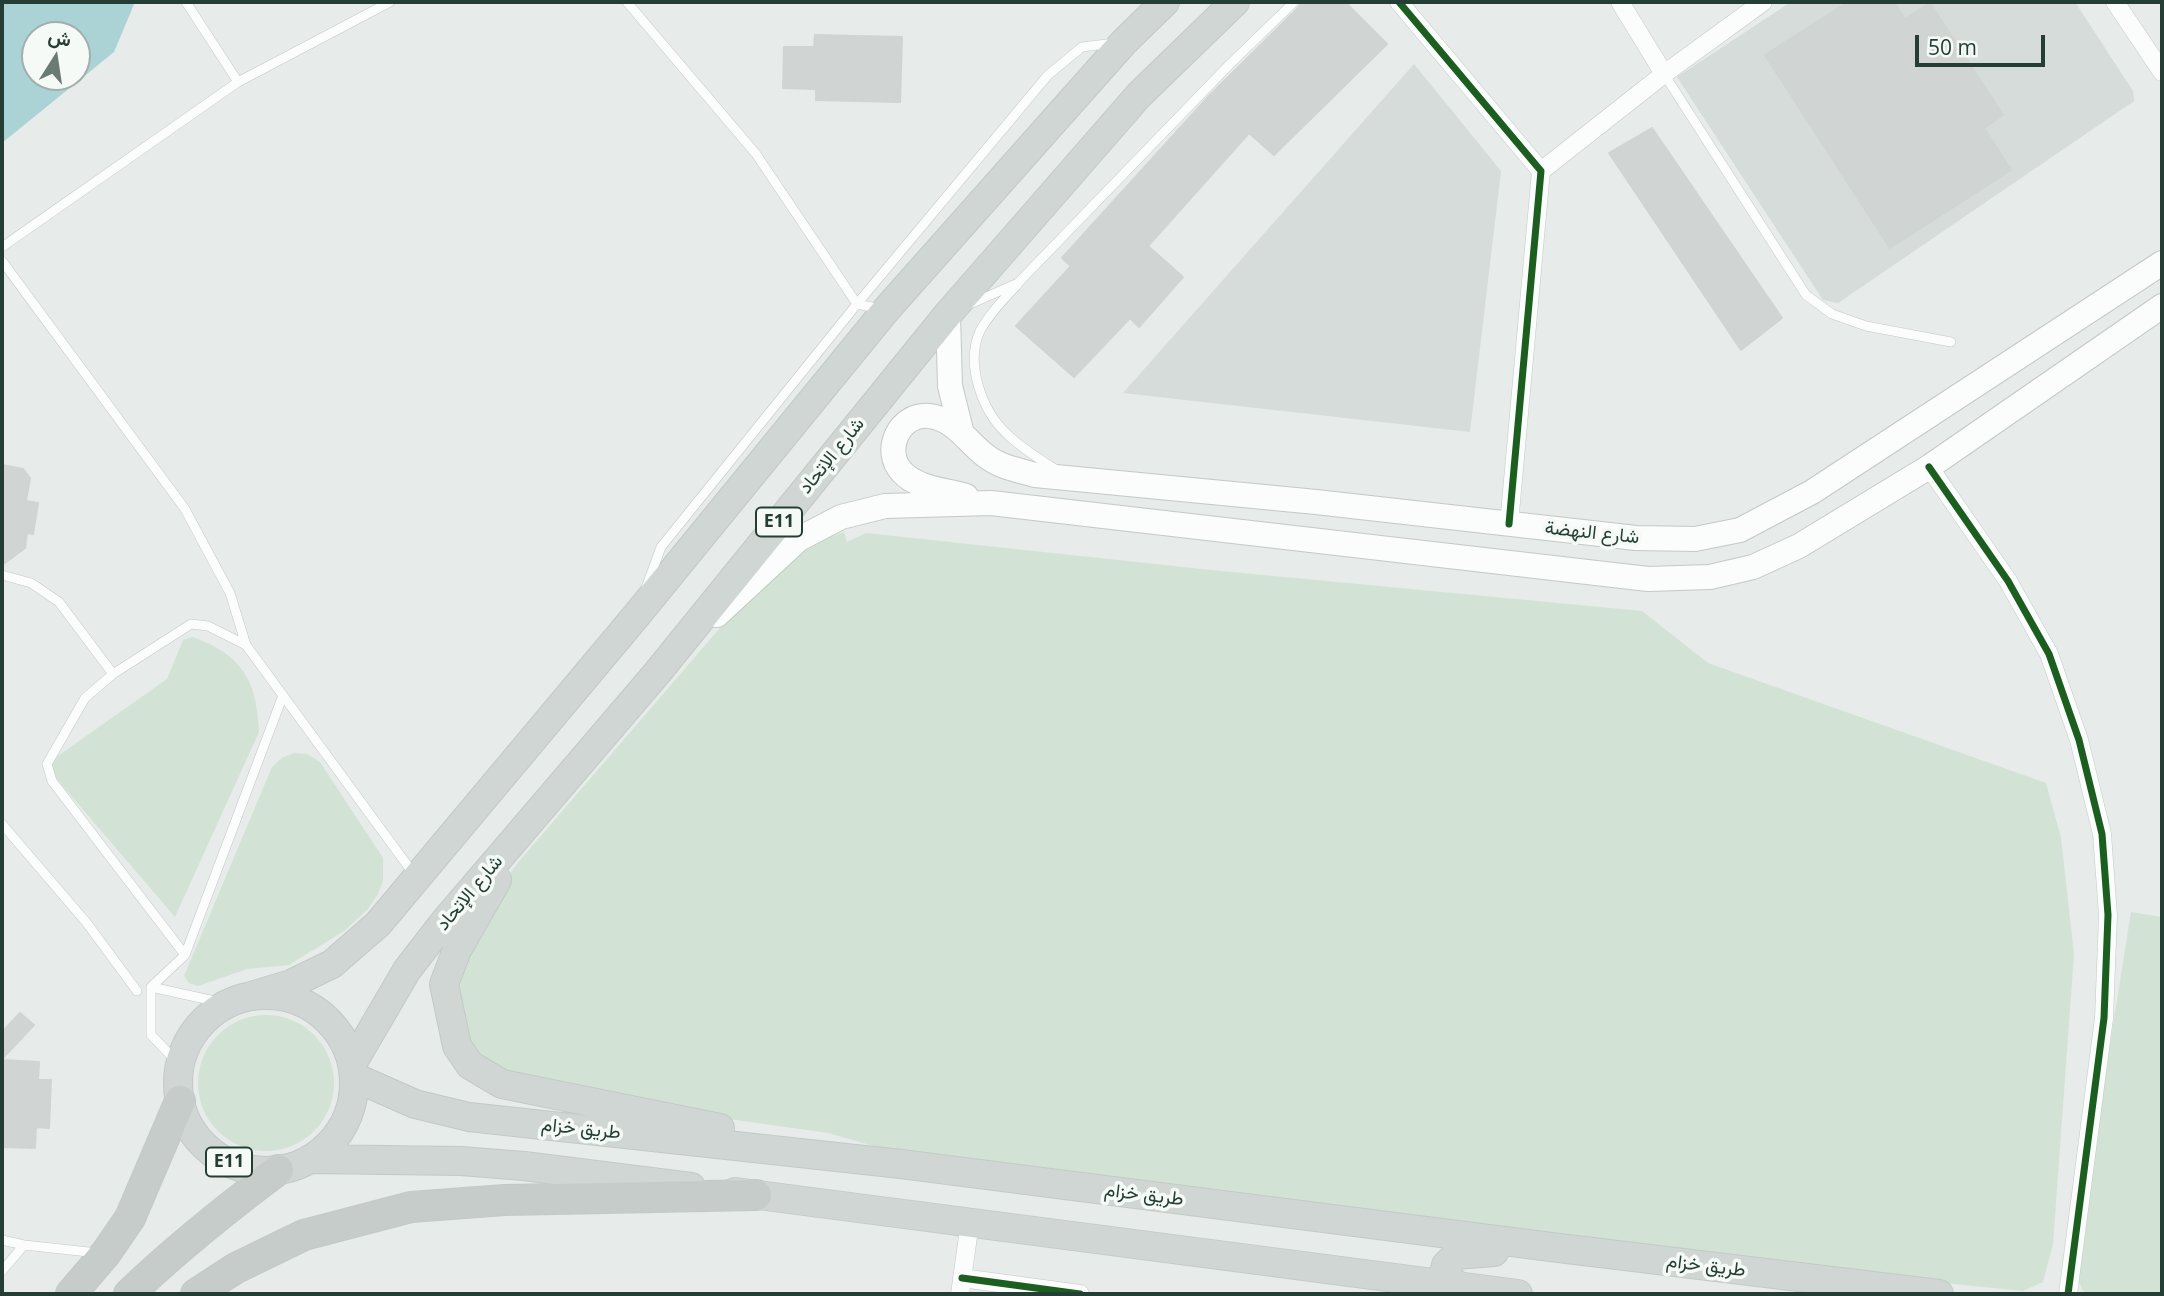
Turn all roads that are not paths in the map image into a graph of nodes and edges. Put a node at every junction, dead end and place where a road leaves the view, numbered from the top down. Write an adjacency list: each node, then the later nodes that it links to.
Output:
1 (186, 2): 14 (lane)
2 (390, 2): 14 (lane)
3 (627, 2): 20 (lane)
4 (1235, 2): 23 (main road, شارع الإتحاد / E11)
5 (1294, 2): 19 (lane)
6 (1399, 2): 15 (street)
7 (1620, 2): 13 (street)
8 (1763, 2): 13 (street)
9 (2115, 2): 12 (street)
10 (1157, 5): 11 (main road, E11)
11 (1124, 42): 20 (lane); 22 (main road, E11)
12 (2162, 72)
13 (1664, 74): 15 (street); 24 (lane)
14 (238, 82): 16 (lane)
15 (1541, 171): 29 (street)
16 (2, 247)
17 (2, 261): 32 (lane)
18 (2162, 263): 29 (main road, شارع النهضة)
19 (1018, 283): 23 (lane); 27 (lane)
20 (858, 304): 22 (lane); 31 (lane)
21 (2162, 306): 26 (main road, شارع النهضة)
22 (886, 310): 31 (main road, E11)
23 (948, 314): 25 (main road); 33 (main road, شارع الإتحاد / E11)
24 (1951, 342)
25 (961, 430): 27 (main road, شارع النهضة); 28 (main road)
26 (1929, 467): 28 (main road, شارع النهضة); 64 (street)
27 (1068, 477): 29 (main road, شارع النهضة)
28 (991, 503): 33 (main road)
29 (1509, 524)
30 (2, 575): 34 (lane)
31 (636, 617): 38 (main road, E11)
32 (246, 645): 34 (lane); 35 (lane)
33 (657, 673): 36 (main road, شارع الإتحاد / E11)
34 (113, 674): 39 (lane)
35 (282, 698): 38 (lane); 39 (lane)
36 (531, 821): 44 (main road, شارع الإتحاد / E11); 47 (main road)
37 (2, 824): 41 (lane)
38 (417, 877): 42 (main road, E11)
39 (185, 955): 40 (lane)
40 (151, 987): 42 (lane); 43 (lane)
41 (137, 990)
42 (239, 1000): 43 (main road, E11); 44 (main road)
43 (180, 1065): 45 (main road, E11)
44 (353, 1071): 46 (main road, E11); 47 (main road, طريق خزام)
45 (180, 1101): 48 (main road, E11); 54 (highway, E11)
46 (310, 1159): 48 (main road, E11); 49 (main road)
47 (901, 1164): 53 (main road, طريق خزام)
48 (278, 1170): 59 (highway, E11)
49 (756, 1195): 50 (main road); 60 (highway)
50 (970, 1222): 56 (street); 57 (main road)
51 (2, 1240): 52 (lane)
52 (24, 1245): 54 (lane); 55 (lane)
53 (1559, 1248): 57 (main road); 63 (main road, طريق خزام)
54 (106, 1253): 58 (highway, E11)
55 (2, 1271)
56 (961, 1286): 61 (street)
57 (1458, 1286): 62 (main road)
58 (71, 1294)
59 (129, 1294)
60 (196, 1294)
61 (1080, 1294)
62 (1518, 1294)
63 (1939, 1294)
64 (2068, 1294)

